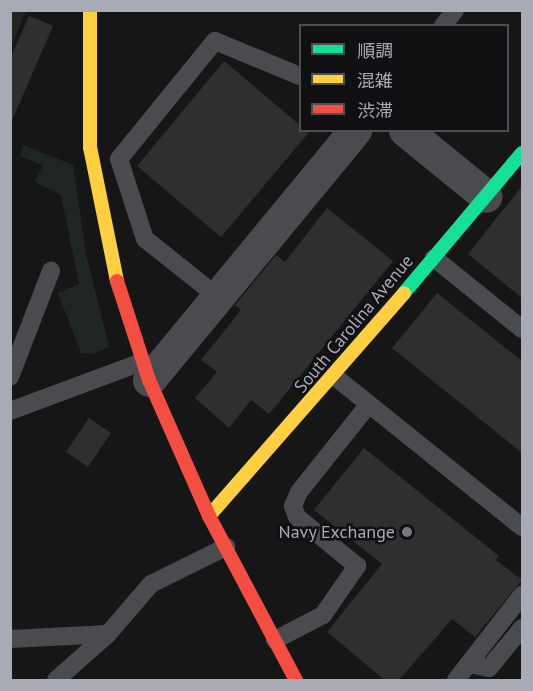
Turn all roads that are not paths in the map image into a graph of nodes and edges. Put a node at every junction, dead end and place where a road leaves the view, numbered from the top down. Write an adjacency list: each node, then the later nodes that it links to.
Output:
1 (90, 10): 10 (street)
2 (455, 10): 3 (lane)
3 (444, 24)
4 (299, 76): 9 (lane)
5 (353, 132): 13 (street)
6 (407, 132): 8 (street)
7 (520, 161): 8 (street, South Carolina Avenue)
8 (486, 196): 11 (street, South Carolina Avenue)
9 (145, 240): 10 (lane); 13 (lane)
10 (110, 248): 15 (street)
11 (434, 258): 14 (lane); 16 (street, South Carolina Avenue)
12 (51, 271): 17 (lane)
13 (218, 297): 15 (street)
14 (522, 328)
15 (146, 371): 19 (lane); 20 (street)
16 (334, 376): 18 (lane); 20 (street, South Carolina Avenue)
17 (10, 377)
18 (369, 404): 21 (lane); 27 (lane)
19 (10, 411)
20 (209, 516): 22 (street)
21 (522, 527)
22 (226, 547): 25 (lane); 27 (street)
23 (522, 595): 28 (lane)
24 (522, 628): 28 (lane)
25 (108, 633): 26 (lane); 29 (lane)
26 (10, 639)
27 (275, 640): 30 (street)
28 (469, 664): 31 (lane)
29 (56, 681)
30 (296, 681)
31 (456, 681)

